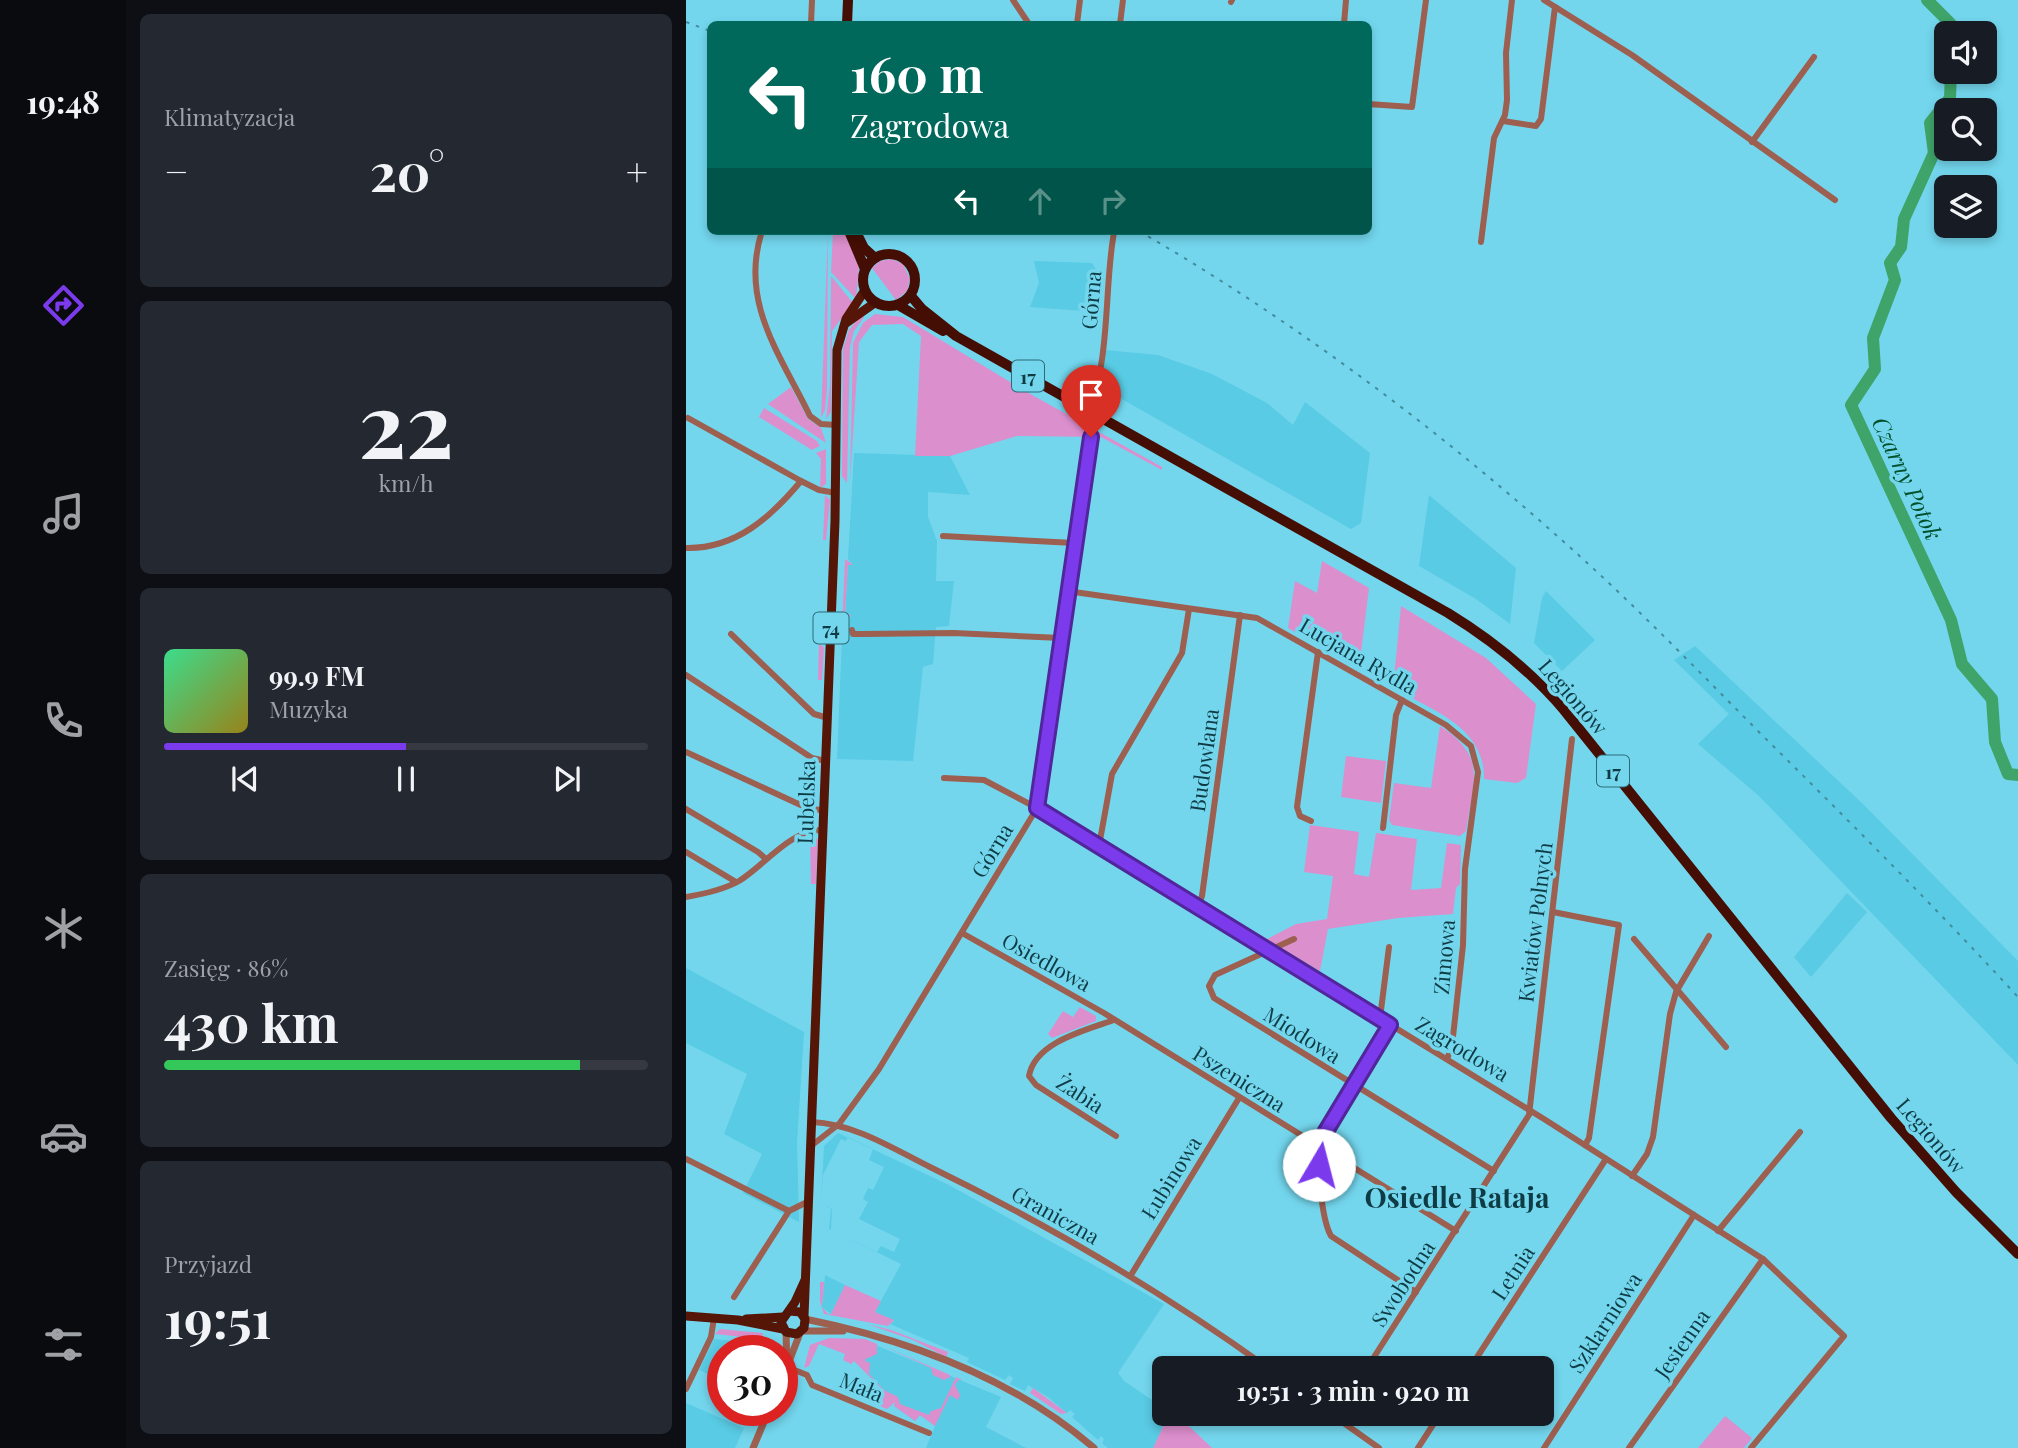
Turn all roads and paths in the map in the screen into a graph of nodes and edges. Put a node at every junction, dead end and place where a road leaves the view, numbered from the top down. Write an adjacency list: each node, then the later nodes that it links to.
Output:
1 (812, 0): 11 (street)
2 (848, 0): 12 (highway)
3 (1013, 0): 13 (street)
4 (1080, 0): 14 (street)
5 (1123, 0): 15 (street)
6 (1346, 0): 16 (street)
7 (1426, 0): 18 (street)
8 (1512, 0): 19 (street)
9 (1544, 0): 10 (street)
10 (1555, 7): 19 (street); 20 (street)
11 (811, 21)
12 (848, 21)
13 (1028, 21)
14 (1077, 21)
15 (1120, 21)
16 (1344, 21)
17 (1814, 57): 20 (street)
18 (1372, 104)
19 (1503, 121): 26 (street)
20 (1752, 142): 21 (street)
21 (1835, 200)
22 (761, 235): 37 (street)
23 (851, 235): 28 (highway)
24 (858, 235): 27 (highway)
25 (1114, 235): 35 (street, Górna)
26 (1481, 242)
27 (875, 258): 28 (highway); 30 (highway)
28 (865, 269): 29 (highway)
29 (865, 290): 31 (highway); 33 (main road, Lubelska / 74)
30 (911, 296): 32 (highway); 34 (highway, Legionów / 17)
31 (876, 302): 32 (highway, 17); 33 (main road)
32 (898, 305): 34 (highway, Legionów / 17)
33 (842, 327): 37 (main road, Lubelska / 74)
34 (956, 335): 35 (highway, Legionów / 17)
35 (1087, 410): 103 (highway, Legionów / 17)
36 (688, 418): 39 (street)
37 (836, 425): 40 (main road, Lubelska / 74)
38 (1091, 437): 42 (street, Górna)
39 (802, 481): 40 (street); 43 (street)
40 (835, 493): 53 (main road, Lubelska / 74)
41 (943, 536): 42 (street)
42 (1074, 543): 44 (street, Górna)
43 (686, 548)
44 (1068, 592): 45 (street, Lucjana Rydla); 49 (street, Górna)
45 (1189, 609): 46 (street, Lucjana Rydla); 64 (street)
46 (1240, 615): 50 (street, Lucjana Rydla); 70 (street, Budowlana)
47 (852, 630): 49 (street)
48 (731, 634): 53 (street)
49 (1061, 638): 58 (street, Górna)
50 (1318, 652): 52 (street, Lucjana Rydla); 61 (street)
51 (686, 674): 56 (street)
52 (1402, 700): 62 (street); 69 (street, Lucjana Rydla)
53 (828, 718): 56 (main road, Lubelska / 74)
54 (1572, 739): 71 (street, Kwiatów Polnych)
55 (686, 752): 60 (street)
56 (826, 761): 60 (main road, Lubelska / 74)
57 (944, 778): 58 (street, Zagrodowa)
58 (1037, 808): 64 (street, Zagrodowa); 72 (street, Górna)
59 (686, 809): 66 (street)
60 (824, 811): 63 (main road, Lubelska / 74)
61 (1311, 821)
62 (1383, 828)
63 (824, 830): 66 (street); 87 (main road, Lubelska / 74)
64 (1099, 846): 70 (street, Zagrodowa)
65 (686, 852): 67 (street)
66 (766, 859): 67 (street)
67 (736, 882): 68 (street)
68 (686, 897)
69 (1464, 899): 83 (street, Zimowa)
70 (1198, 907): 77 (street, Zagrodowa)
71 (1553, 912): 86 (street, Kwiatów Polnych); 91 (street)
72 (962, 933): 80 (street, Osiedlowa); 88 (street, Górna)
73 (1709, 936): 78 (street)
74 (1294, 939): 77 (street)
75 (1634, 939): 78 (street)
76 (1389, 947): 79 (street)
77 (1269, 950): 79 (street, Zagrodowa); 84 (street, Miodowa)
78 (1676, 992): 82 (street); 97 (street)
79 (1380, 1018): 81 (street, Zagrodowa)
80 (1114, 1020): 85 (street, Pszeniczna); 90 (street, Żabia)
81 (1390, 1025): 83 (street, Zagrodowa); 84 (street)
82 (1726, 1047)
83 (1447, 1059): 86 (street, Zagrodowa)
84 (1353, 1085): 93 (street); 96 (street, Miodowa)
85 (1239, 1098): 93 (street, Pszeniczna); 105 (street, Łubinowa)
86 (1528, 1109): 91 (street, Zagrodowa); 96 (street, Swobodna)
87 (812, 1122): 88 (street, Graniczna); 92 (main road, Lubelska / 74)
88 (839, 1124): 92 (street, Górna); 105 (street, Graniczna)
89 (1800, 1132): 102 (street)
90 (1116, 1136)
91 (1585, 1145): 94 (street, Zagrodowa)
92 (811, 1146): 98 (main road, Lubelska / 74)
93 (1320, 1147): 101 (street, Pszeniczna); 107 (street)
94 (1606, 1159): 97 (street, Zagrodowa); 121 (street, Letnia)
95 (686, 1160): 99 (street)
96 (1494, 1171): 101 (street, Swobodna)
97 (1632, 1176): 100 (street, Zagrodowa)
98 (808, 1201): 99 (street); 106 (main road, Lubelska / 74)
99 (789, 1211): 108 (street)
100 (1694, 1215): 102 (street, Zagrodowa); 134 (street, Szklarniowa)
101 (1456, 1231): 107 (street, Swobodna)
102 (1718, 1231): 104 (street, Zagrodowa)
103 (2018, 1254)
104 (1763, 1259): 135 (street, Jesienna); 136 (street, Zagrodowa)
105 (1131, 1275): 119 (street, Graniczna)
106 (805, 1280): 109 (main road, Lubelska / 74); 112 (main road, Lubelska / 74)
107 (1416, 1292): 120 (street, Swobodna)
108 (734, 1297)
109 (786, 1314): 112 (main road); 113 (main road); 114 (main road, 74)
110 (686, 1316): 111 (main road)
111 (714, 1318): 113 (main road); 123 (street)
112 (804, 1318): 115 (street); 116 (main road, 74)
113 (738, 1320): 114 (main road)
114 (784, 1331): 116 (main road); 117 (street)
115 (854, 1331): 116 (street); 130 (street)
116 (801, 1332): 118 (street)
117 (784, 1335)
118 (798, 1340)
119 (1251, 1356)
120 (1375, 1356)
121 (1478, 1356)
122 (798, 1371): 127 (street, Mała)
123 (686, 1389)
124 (762, 1426): 129 (street)
125 (1349, 1426): 128 (street)
126 (1432, 1426): 133 (street)
127 (929, 1433)
128 (1369, 1441): 131 (street); 132 (street)
129 (753, 1448)
130 (1094, 1448)
131 (1364, 1448)
132 (1378, 1448)
133 (1418, 1448)
134 (1544, 1448)
135 (1629, 1448)
136 (1751, 1448)

